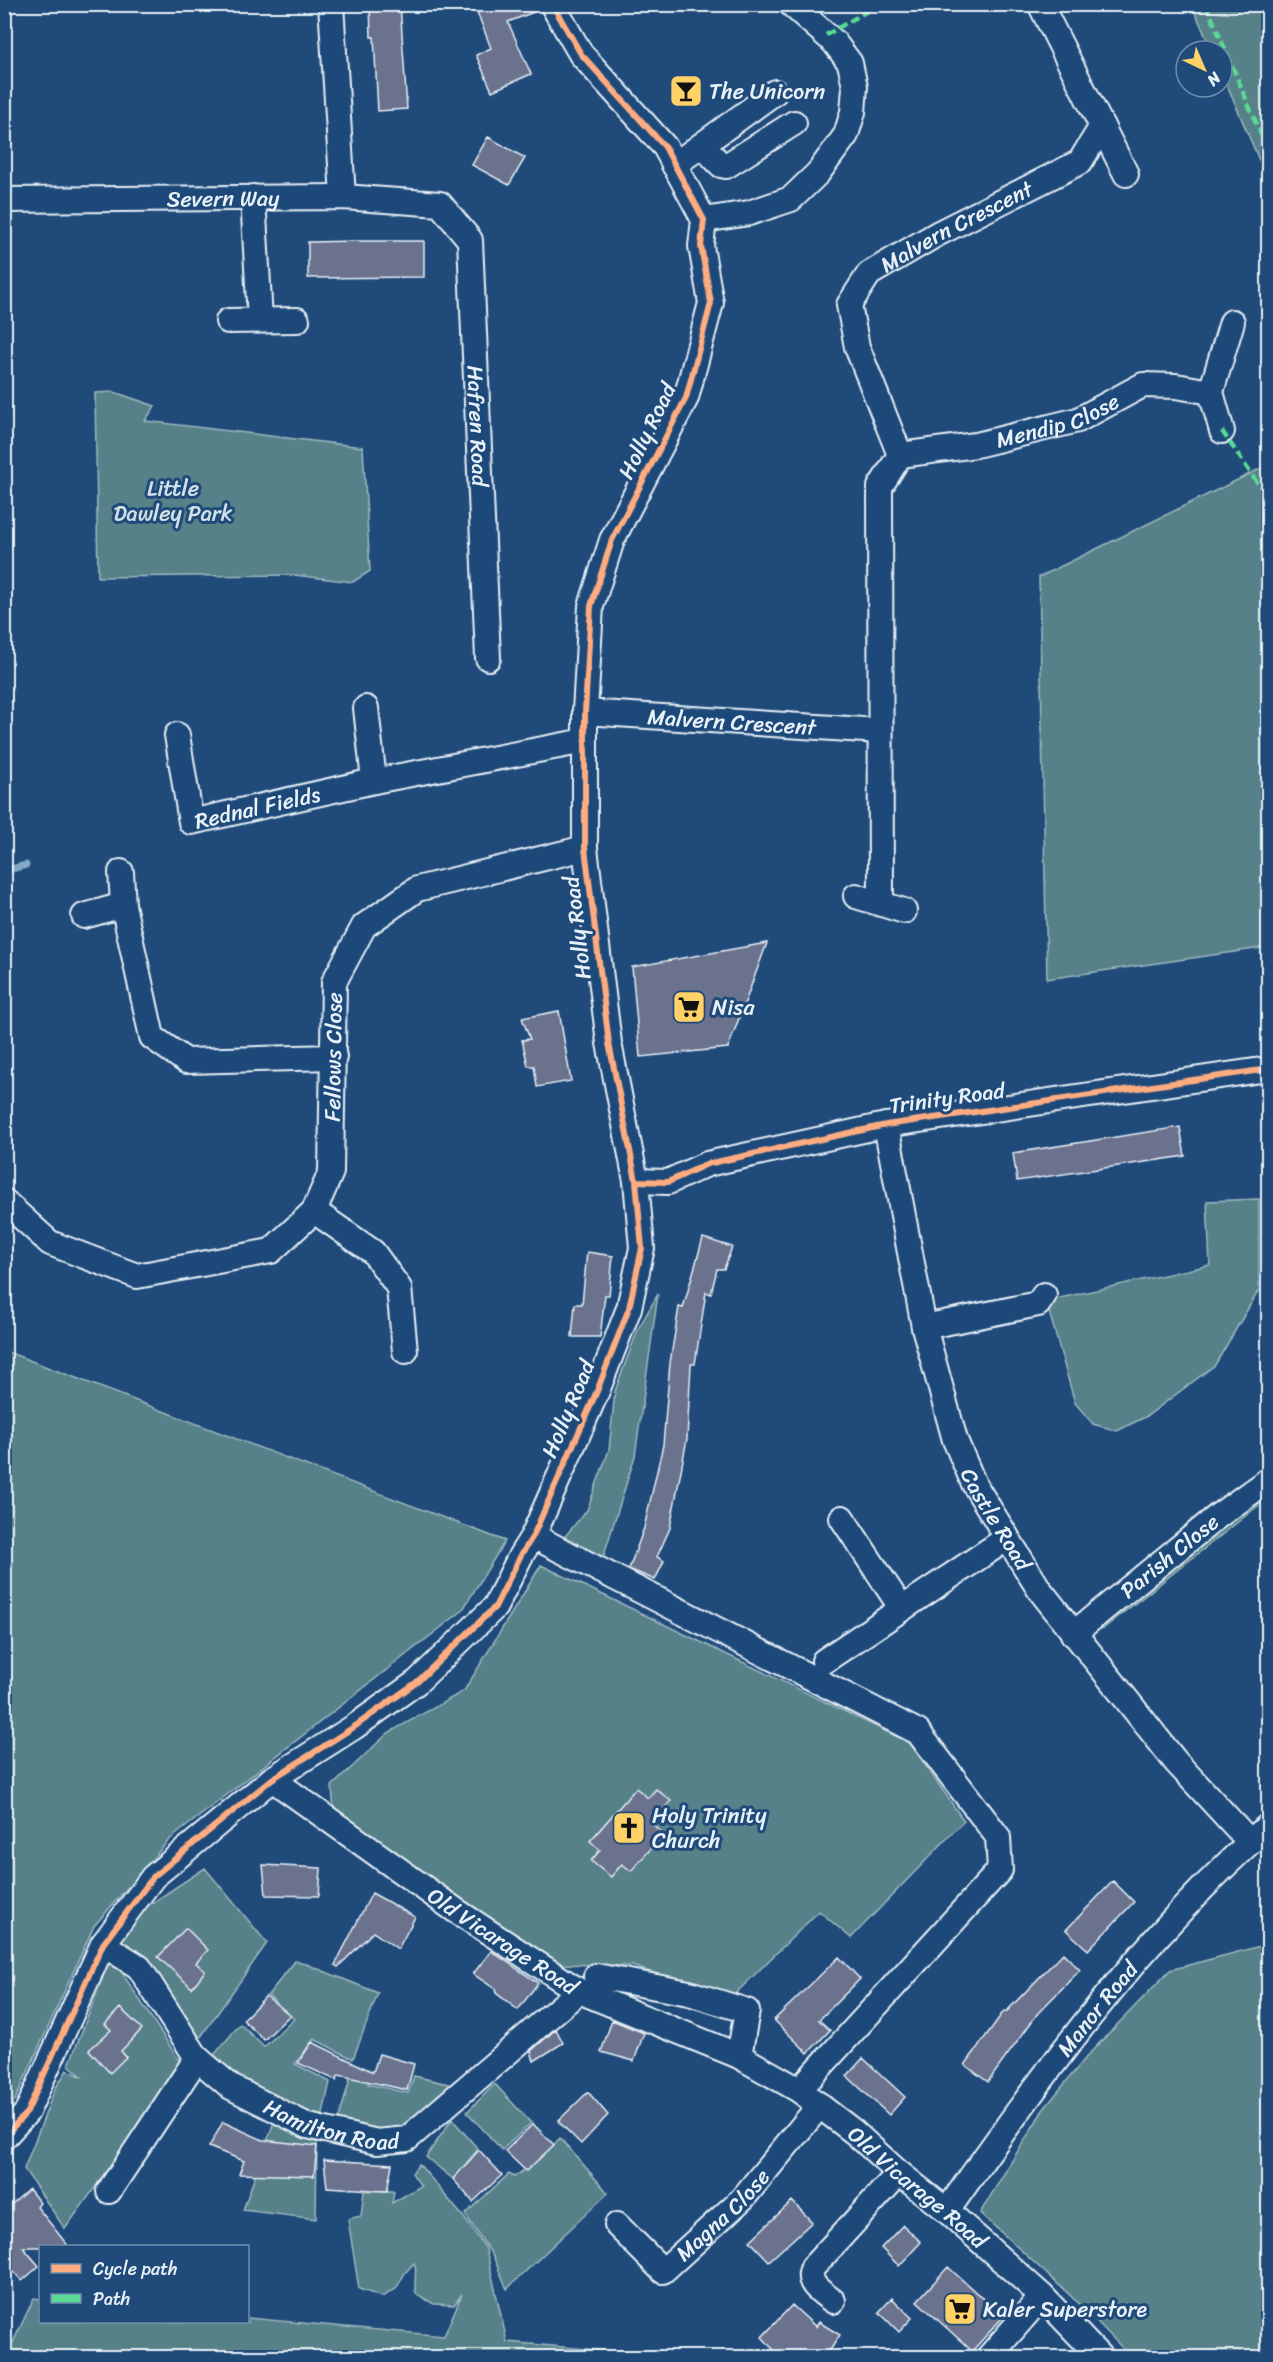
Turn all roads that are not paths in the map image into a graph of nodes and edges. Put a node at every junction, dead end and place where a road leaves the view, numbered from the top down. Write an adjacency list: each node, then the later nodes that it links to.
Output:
1 (331, 4): 12 (street)
2 (552, 4): 9 (street)
3 (791, 4): 15 (street)
4 (1040, 4): 7 (street)
5 (775, 92): 8 (street)
6 (794, 123): 8 (street)
7 (1102, 126): 10 (street); 22 (street, Malvern Crescent)
8 (702, 145): 9 (street)
9 (674, 165): 15 (street)
10 (1126, 174)
11 (253, 197): 12 (street, Severn Way); 13 (street, Severn Way); 16 (street)
12 (343, 197): 14 (street, Severn Way)
13 (4, 200)
14 (440, 204): 23 (street, Hafren Road)
15 (704, 220): 25 (street, Holly Road)
16 (260, 320): 17 (street); 18 (street)
17 (297, 320)
18 (228, 321)
19 (1232, 322): 20 (street)
20 (1211, 392): 21 (street); 22 (street, Mendip Close)
21 (1222, 431)
22 (900, 456): 26 (street)
23 (488, 658)
24 (366, 708): 29 (street)
25 (585, 712): 26 (street, Malvern Crescent); 28 (street, Holly Road)
26 (880, 731): 33 (street)
27 (177, 735): 29 (street, Rednal Fields)
28 (585, 741): 29 (street, Rednal Fields); 30 (street, Holly Road)
29 (374, 781)
30 (585, 848): 37 (street, Fellows Close); 40 (street, Holly Road)
31 (121, 872): 34 (street)
32 (856, 896): 33 (street)
33 (881, 904): 35 (street)
34 (123, 905): 36 (street); 37 (street)
35 (904, 911)
36 (84, 916)
37 (334, 1058): 42 (street, Fellows Close)
38 (1269, 1069): 39 (street, Trinity Road)
39 (886, 1125): 40 (street, Trinity Road); 44 (street, Castle Road)
40 (636, 1181): 48 (street, Holly Road)
41 (4, 1201): 42 (street, Fellows Close)
42 (314, 1211): 45 (street)
43 (1044, 1295): 44 (street)
44 (924, 1327): 49 (street, Castle Road)
45 (405, 1351)
46 (1269, 1480): 51 (street, Parish Close)
47 (842, 1518): 50 (street)
48 (533, 1536): 53 (street, Holly Road); 60 (street)
49 (1006, 1539): 50 (street); 51 (street, Castle Road)
50 (903, 1609): 52 (street)
51 (1073, 1634): 55 (street, Castle Road)
52 (824, 1661)
53 (272, 1779): 56 (street); 57 (street, Old Vicarage Road)
54 (1269, 1826): 55 (street, Manor Road)
55 (1250, 1842): 65 (street, Manor Road)
56 (104, 1944): 59 (street, Hamilton Road); 62 (street)
57 (588, 1994): 58 (street, Old Vicarage Road); 58 (street); 59 (street, Hamilton Road)
58 (739, 2056): 60 (street, Old Vicarage Road)
59 (197, 2058): 64 (street)
60 (799, 2090): 61 (street, Old Vicarage Road)
61 (820, 2105): 63 (street, Old Vicarage Road); 66 (street, Magna Close)
62 (4, 2137)
63 (899, 2173): 65 (street, Old Vicarage Road); 68 (street)
64 (109, 2191)
65 (947, 2211): 67 (street, Old Vicarage Road)
66 (617, 2225)
67 (1042, 2296): 69 (street); 70 (street, Old Vicarage Road)
68 (832, 2301)
69 (988, 2358)
70 (1101, 2358)

